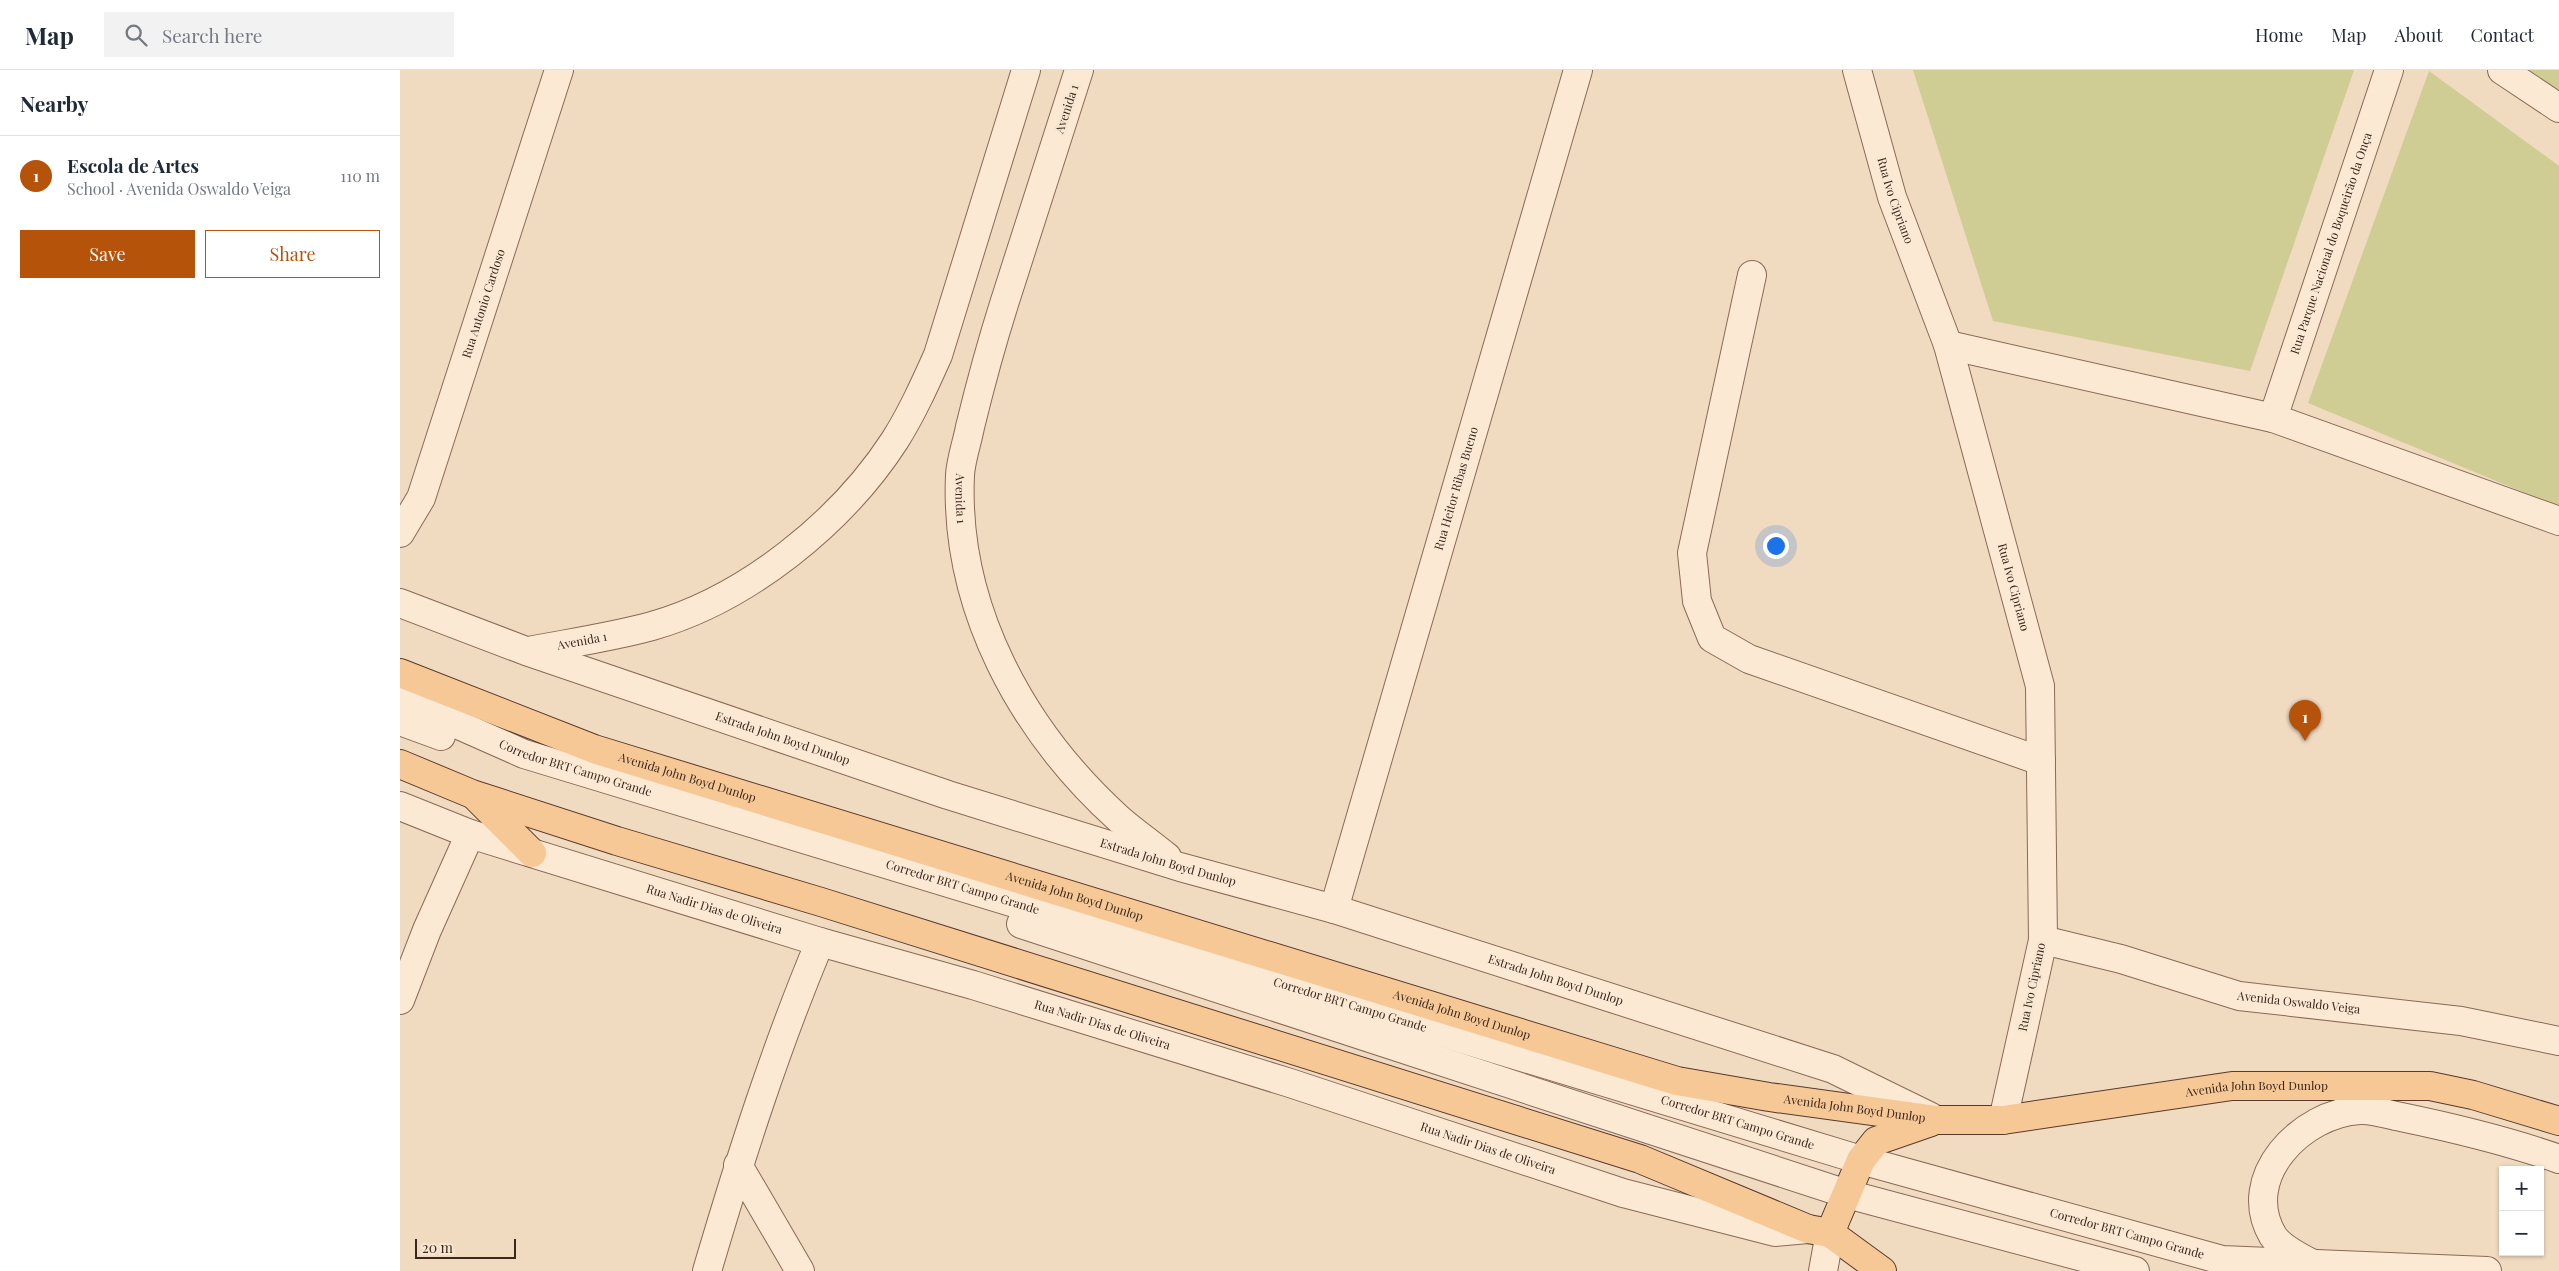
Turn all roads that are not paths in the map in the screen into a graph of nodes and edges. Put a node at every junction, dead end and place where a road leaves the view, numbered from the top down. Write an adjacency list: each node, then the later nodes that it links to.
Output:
1 (559, 70): 13 (street, Rua Antonio Cardoso)
2 (1026, 70): 15 (street, Avenida 1)
3 (1079, 70): 25 (street, Avenida 1)
4 (1578, 70): 26 (street, Rua Heitor Ribas Bueno)
5 (1857, 70): 10 (street, Rua Ivo Cipriano)
6 (2388, 70): 11 (street, Rua Parque Nacional do Boqueirão da Onça)
7 (2502, 70): 8 (street)
8 (2559, 108)
9 (1752, 275): 19 (street)
10 (1948, 345): 11 (street); 19 (street, Rua Ivo Cipriano)
11 (2273, 418): 12 (street)
12 (2559, 521)
13 (400, 533)
14 (400, 603): 15 (street, Estrada John Boyd Dunlop)
15 (526, 651): 25 (street, Estrada John Boyd Dunlop)
16 (400, 674): 31 (main road, Avenida John Boyd Dunlop)
17 (400, 699): 35 (street, Corredor BRT Campo Grande)
18 (400, 720): 37 (street, Corredor BRT Campo Grande)
19 (2041, 761): 27 (street, Rua Ivo Cipriano)
20 (400, 764): 21 (main road)
21 (472, 794): 24 (main road); 38 (main road)
22 (400, 806): 23 (street, Rua Nadir Dias de Oliveira)
23 (470, 834): 24 (street, Rua Nadir Dias de Oliveira); 29 (street)
24 (532, 853): 28 (street, Rua Nadir Dias de Oliveira)
25 (1180, 867): 26 (street, Estrada John Boyd Dunlop)
26 (1334, 909): 31 (street, Estrada John Boyd Dunlop)
27 (2043, 940): 30 (street, Avenida Oswaldo Veiga); 32 (street, Rua Ivo Cipriano)
28 (820, 942): 36 (street); 38 (street, Rua Nadir Dias de Oliveira)
29 (400, 1000)
30 (2559, 1040)
31 (1937, 1120): 32 (main road, Avenida John Boyd Dunlop); 35 (main road)
32 (2003, 1120): 33 (main road, Avenida John Boyd Dunlop)
33 (2559, 1121)
34 (2559, 1158): 39 (street)
35 (1861, 1160): 37 (main road); 39 (street, Corredor BRT Campo Grande)
36 (738, 1165): 40 (street); 41 (street)
37 (1847, 1194): 38 (main road); 44 (street, Corredor BRT Campo Grande)
38 (1819, 1231): 42 (street); 43 (main road)
39 (2319, 1268): 45 (street, Corredor BRT Campo Grande)
40 (708, 1271)
41 (800, 1271)
42 (1823, 1271)
43 (1882, 1271)
44 (2134, 1271)
45 (2487, 1271)

